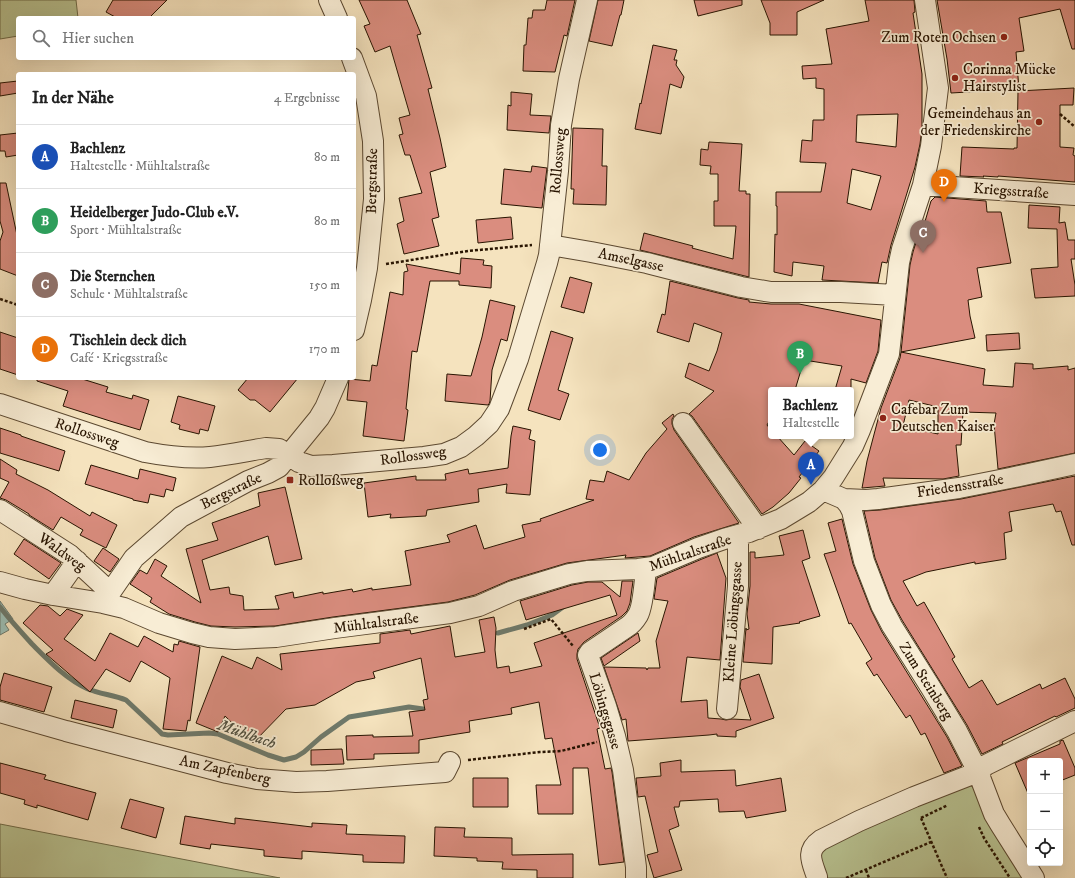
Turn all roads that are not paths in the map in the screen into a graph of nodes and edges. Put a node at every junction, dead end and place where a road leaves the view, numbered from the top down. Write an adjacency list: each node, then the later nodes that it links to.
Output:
1 (328, 0): 4 (street)
2 (587, 0): 8 (street, Rollossweg)
3 (925, 0): 6 (street, Mühltalstraße)
4 (336, 16)
5 (353, 60): 10 (street, Bergstraße)
6 (923, 185): 7 (street, Kriegsstraße); 9 (street, Mühltalstraße)
7 (1075, 195)
8 (550, 245): 9 (street, Amselgasse); 14 (street, Rollossweg)
9 (895, 296): 16 (street, Mühltalstraße)
10 (356, 321)
11 (337, 380): 14 (street, Bergstraße)
12 (0, 404): 14 (street, Rollossweg)
13 (683, 423): 19 (street)
14 (288, 456): 25 (street, Bergstraße)
15 (1075, 464): 17 (street, Friedensstraße)
16 (823, 490): 17 (street); 19 (street, Mühltalstraße)
17 (844, 499): 30 (street, Zum Steinberg)
18 (0, 510): 21 (street, Waldweg)
19 (758, 529): 20 (street, Mühltalstraße)
20 (738, 536): 22 (street, Mühltalstraße); 26 (street, Kleine Löbingsgasse)
21 (77, 561): 24 (street); 25 (street, Waldweg)
22 (646, 568): 25 (street, Mühltalstraße); 32 (street, Löbingsgasse)
23 (0, 582): 24 (street, Mühltalstraße)
24 (53, 595): 25 (street, Mühltalstraße)
25 (106, 598)
26 (727, 709)
27 (0, 712): 29 (street, Am Zapfenberg)
28 (1075, 721): 30 (street)
29 (450, 762)
30 (978, 772): 31 (street); 33 (street, Zum Steinberg)
31 (817, 877)
32 (636, 878)
33 (1034, 878)

